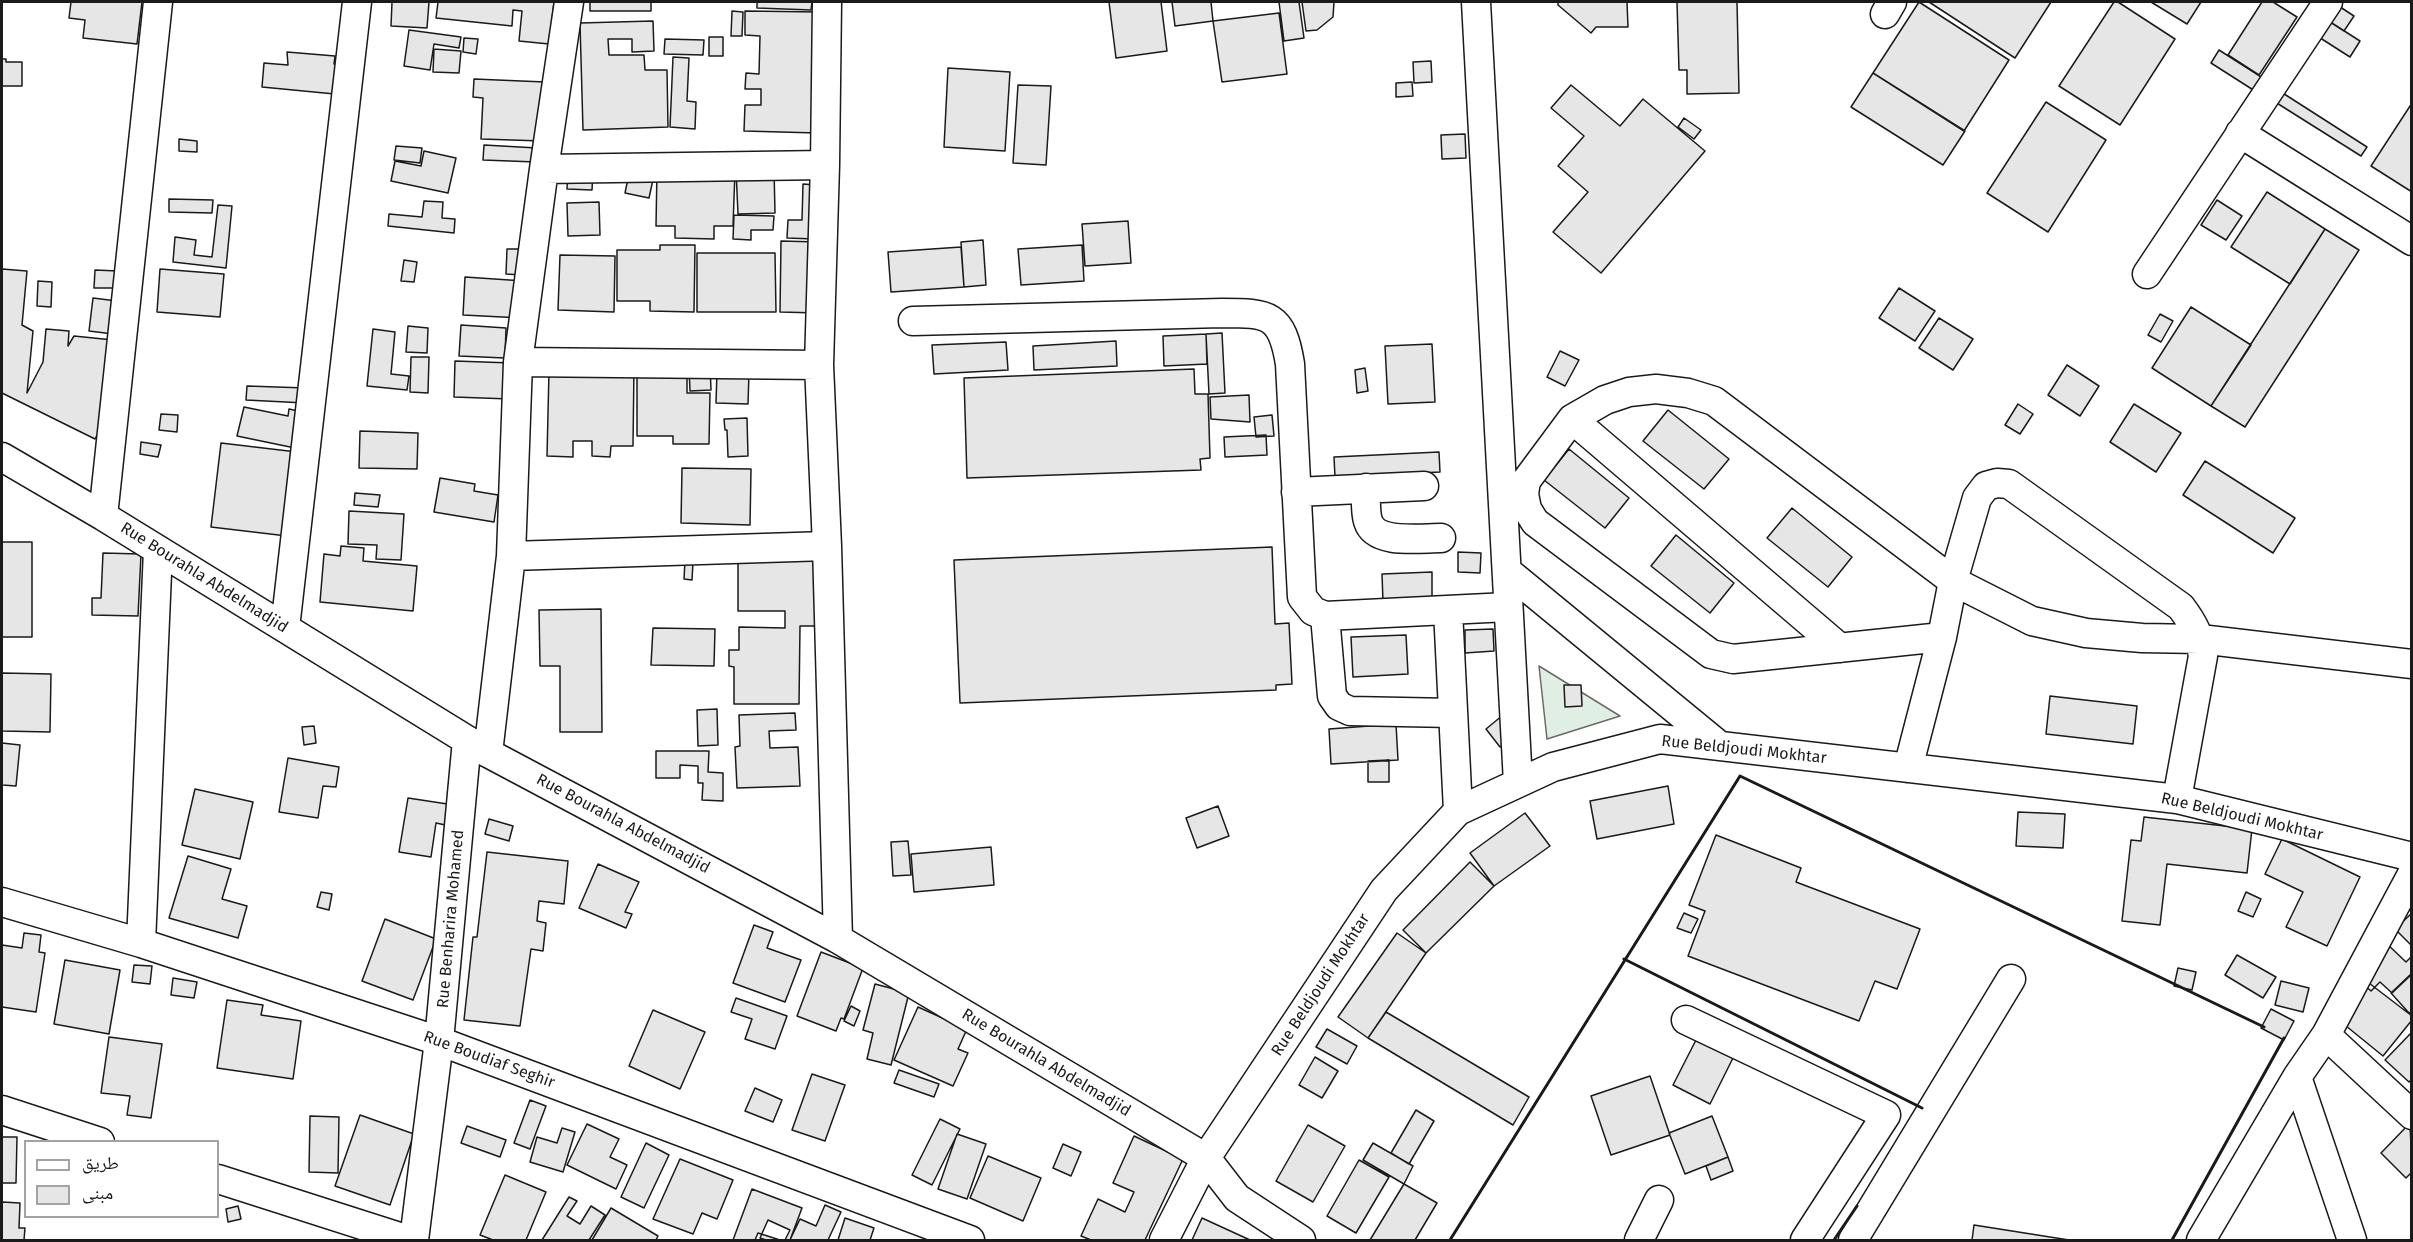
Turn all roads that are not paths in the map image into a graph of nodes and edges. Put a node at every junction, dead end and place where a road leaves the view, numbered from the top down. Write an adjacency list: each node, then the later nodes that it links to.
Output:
1 (158, 2): 20 (street)
2 (357, 2): 30 (street)
3 (569, 2): 9 (street, Rue Benharira Mohamed)
4 (827, 2): 8 (street)
5 (1476, 2): 25 (street)
6 (2328, 2): 7 (street)
7 (2241, 133): 10 (street); 11 (street)
8 (825, 165): 9 (street); 14 (street)
9 (544, 169): 13 (street, Rue Benharira Mohamed)
10 (2412, 241)
11 (2147, 274)
12 (913, 321): 19 (street)
13 (518, 362): 14 (street); 24 (street, Rue Benharira Mohamed)
14 (819, 365): 22 (street)
15 (1572, 419): 26 (street); 33 (street); 33 (street)
16 (2, 457): 20 (street, Rue Bourahla Abdelmadjid)
17 (1424, 486): 18 (street)
18 (1366, 488): 19 (street); 21 (street)
19 (1296, 492): 29 (street)
20 (103, 516): 23 (street, Rue Bourahla Abdelmadjid)
21 (1441, 538)
22 (826, 546): 24 (street); 45 (street)
23 (158, 550): 30 (street, Rue Bourahla Abdelmadjid); 46 (street)
24 (511, 556): 36 (street, Rue Benharira Mohamed)
25 (1507, 571): 27 (street); 37 (street)
26 (1953, 581): 31 (street); 32 (street); 32 (street)
27 (1508, 607): 28 (street); 39 (street)
28 (1448, 610): 29 (street); 35 (street)
29 (1325, 616): 35 (street)
30 (285, 628): 36 (street, Rue Bourahla Abdelmadjid)
31 (1942, 637): 33 (street); 38 (street)
32 (2200, 639): 34 (street); 40 (street)
33 (1840, 648)
34 (2412, 664)
35 (1453, 713): 41 (street)
36 (478, 746): 45 (street, Rue Bourahla Abdelmadjid); 50 (street, Rue Benharira Mohamed)
37 (1720, 746): 38 (street, Rue Beldjoudi Mokhtar); 39 (street, Rue Beldjoudi Mokhtar)
38 (1908, 768): 40 (street, Rue Beldjoudi Mokhtar)
39 (1518, 783): 41 (street, Rue Beldjoudi Mokhtar)
40 (2177, 799): 42 (street, Rue Beldjoudi Mokhtar)
41 (1458, 811): 57 (street, Rue Beldjoudi Mokhtar)
42 (2412, 857)
43 (2412, 874): 49 (street)
44 (2, 902): 46 (street, Rue Boudiaf Seghir)
45 (838, 939): 57 (street, Rue Bourahla Abdelmadjid)
46 (141, 943): 50 (street, Rue Boudiaf Seghir)
47 (2011, 979): 55 (street)
48 (1686, 1020): 53 (street)
49 (2326, 1035): 51 (street); 54 (street)
50 (439, 1041): 61 (street, Rue Benharira Mohamed); 62 (street, Rue Boudiaf Seghir)
51 (2297, 1077): 68 (street); 69 (street)
52 (2, 1110): 56 (street)
53 (1886, 1115): 55 (street); 66 (street)
54 (2412, 1115)
55 (1920, 1130): 67 (street)
56 (94, 1140)
57 (1206, 1158): 63 (street, Rue Beldjoudi Mokhtar); 64 (street, Rue Bourahla Abdelmadjid)
58 (219, 1179): 60 (street)
59 (1659, 1200): 65 (street)
60 (409, 1240)
61 (414, 1240)
62 (970, 1240)
63 (1164, 1240)
64 (1301, 1240)
65 (1639, 1240)
66 (1805, 1240)
67 (1853, 1240)
68 (2201, 1240)
69 (2352, 1240)

